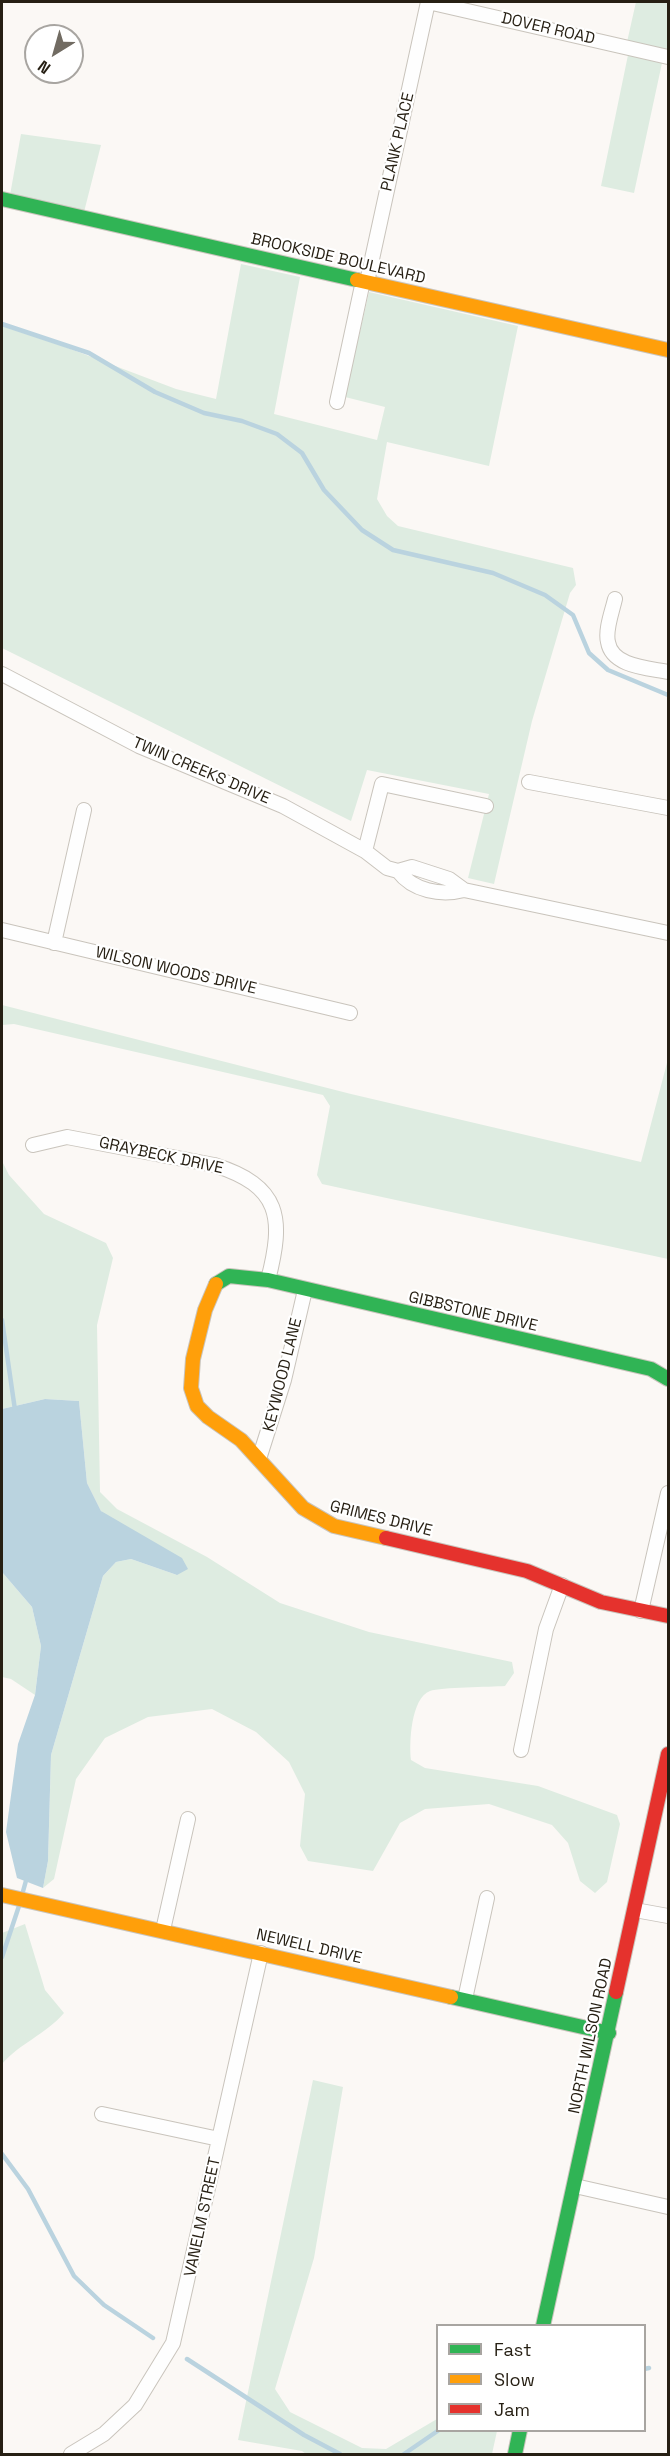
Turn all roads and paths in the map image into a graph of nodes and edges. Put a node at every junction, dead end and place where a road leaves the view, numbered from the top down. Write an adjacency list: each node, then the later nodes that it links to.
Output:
1 (428, 2): 2 (street, DOVER ROAD); 4 (street, PLANK PLACE)
2 (669, 57)
3 (2, 199): 4 (street, BROOKSIDE BOULEVARD)
4 (365, 281): 5 (street, BROOKSIDE BOULEVARD); 6 (street, PLANK PLACE)
5 (669, 350)
6 (338, 402)
7 (615, 599): 8 (street)
8 (669, 672)
9 (2, 674): 14 (street, TWIN CREEKS DRIVE)
10 (529, 782): 12 (street)
11 (486, 806): 14 (street)
12 (669, 808)
13 (84, 810): 17 (street)
14 (365, 851): 16 (street, TWIN CREEKS DRIVE)
15 (2, 930): 17 (street, WILSON WOODS DRIVE)
16 (669, 933)
17 (54, 943): 18 (street, WILSON WOODS DRIVE)
18 (350, 1013)
19 (33, 1145): 20 (street, GRAYBECK DRIVE)
20 (268, 1280): 21 (street, GIBBSTONE DRIVE); 23 (street, GRIMES DRIVE)
21 (305, 1290): 22 (street, GIBBSTONE DRIVE); 23 (street, KEYWOOD LANE)
22 (669, 1378)
23 (259, 1459): 25 (street, GRIMES DRIVE)
24 (669, 1492): 26 (street)
25 (562, 1585): 26 (street, GRIMES DRIVE); 28 (street)
26 (642, 1611): 27 (street, GRIMES DRIVE)
27 (669, 1616)
28 (520, 1750)
29 (669, 1754): 33 (street, NORTH WILSON ROAD)
30 (188, 1818): 35 (street)
31 (5, 1896): 35 (street, NEWELL DRIVE)
32 (487, 1898): 37 (street)
33 (635, 1910): 34 (street); 38 (street, NORTH WILSON ROAD)
34 (669, 1916)
35 (163, 1930): 36 (street, NEWELL DRIVE)
36 (261, 1953): 37 (street, NEWELL DRIVE); 40 (street, VANELM STREET)
37 (465, 1999): 38 (street, NEWELL DRIVE)
38 (609, 2033): 41 (street, NORTH WILSON ROAD)
39 (102, 2114): 40 (street)
40 (219, 2139): 45 (street, VANELM STREET)
41 (575, 2186): 42 (street); 43 (street, NORTH WILSON ROAD)
42 (669, 2207)
43 (543, 2324)
44 (520, 2432): 46 (street)
45 (81, 2453)
46 (515, 2454)

